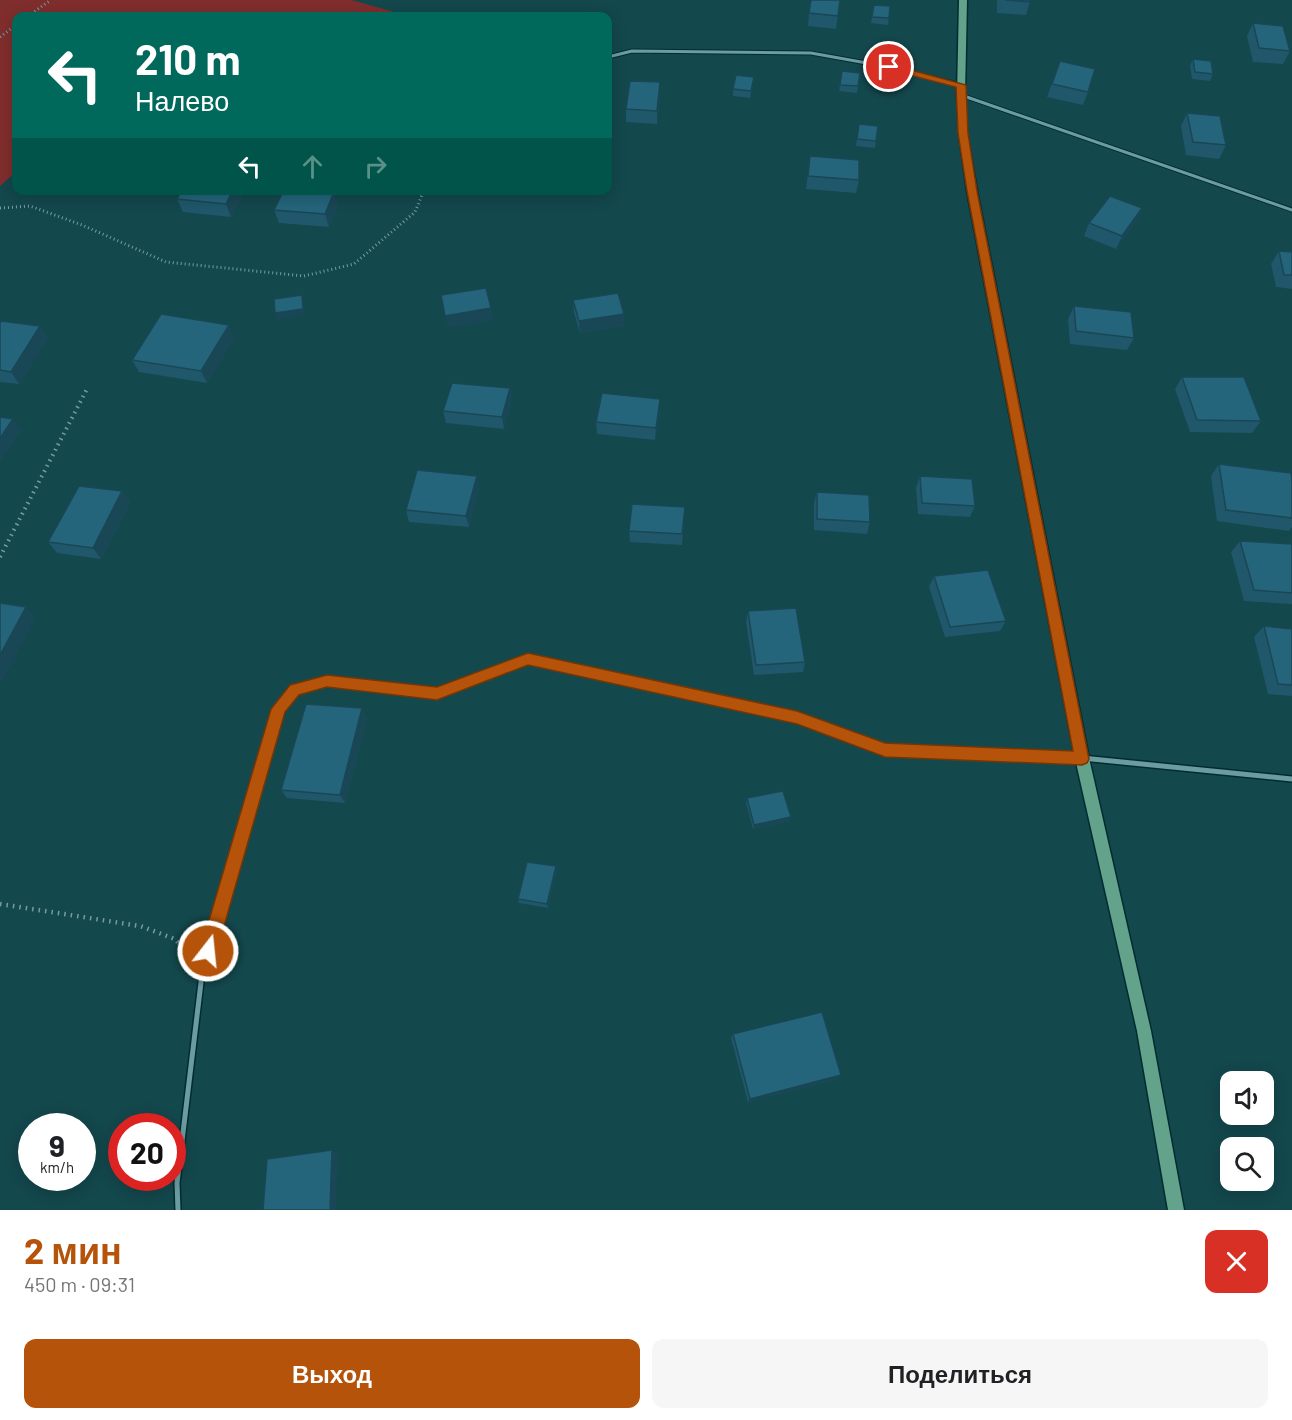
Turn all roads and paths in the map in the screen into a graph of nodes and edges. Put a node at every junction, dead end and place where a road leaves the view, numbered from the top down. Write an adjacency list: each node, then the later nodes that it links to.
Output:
1 (51, 0): 3 (path)
2 (963, 0): 5 (street)
3 (34, 12)
4 (612, 56): 5 (lane)
5 (961, 90): 8 (lane); 11 (street)
6 (422, 195): 7 (path)
7 (0, 208)
8 (1292, 210)
9 (88, 387): 10 (path)
10 (0, 557)
11 (1082, 759): 12 (lane); 14 (lane); 16 (street)
12 (1292, 779)
13 (0, 904): 14 (path)
14 (202, 974): 15 (lane)
15 (178, 1210)
16 (1176, 1210)

